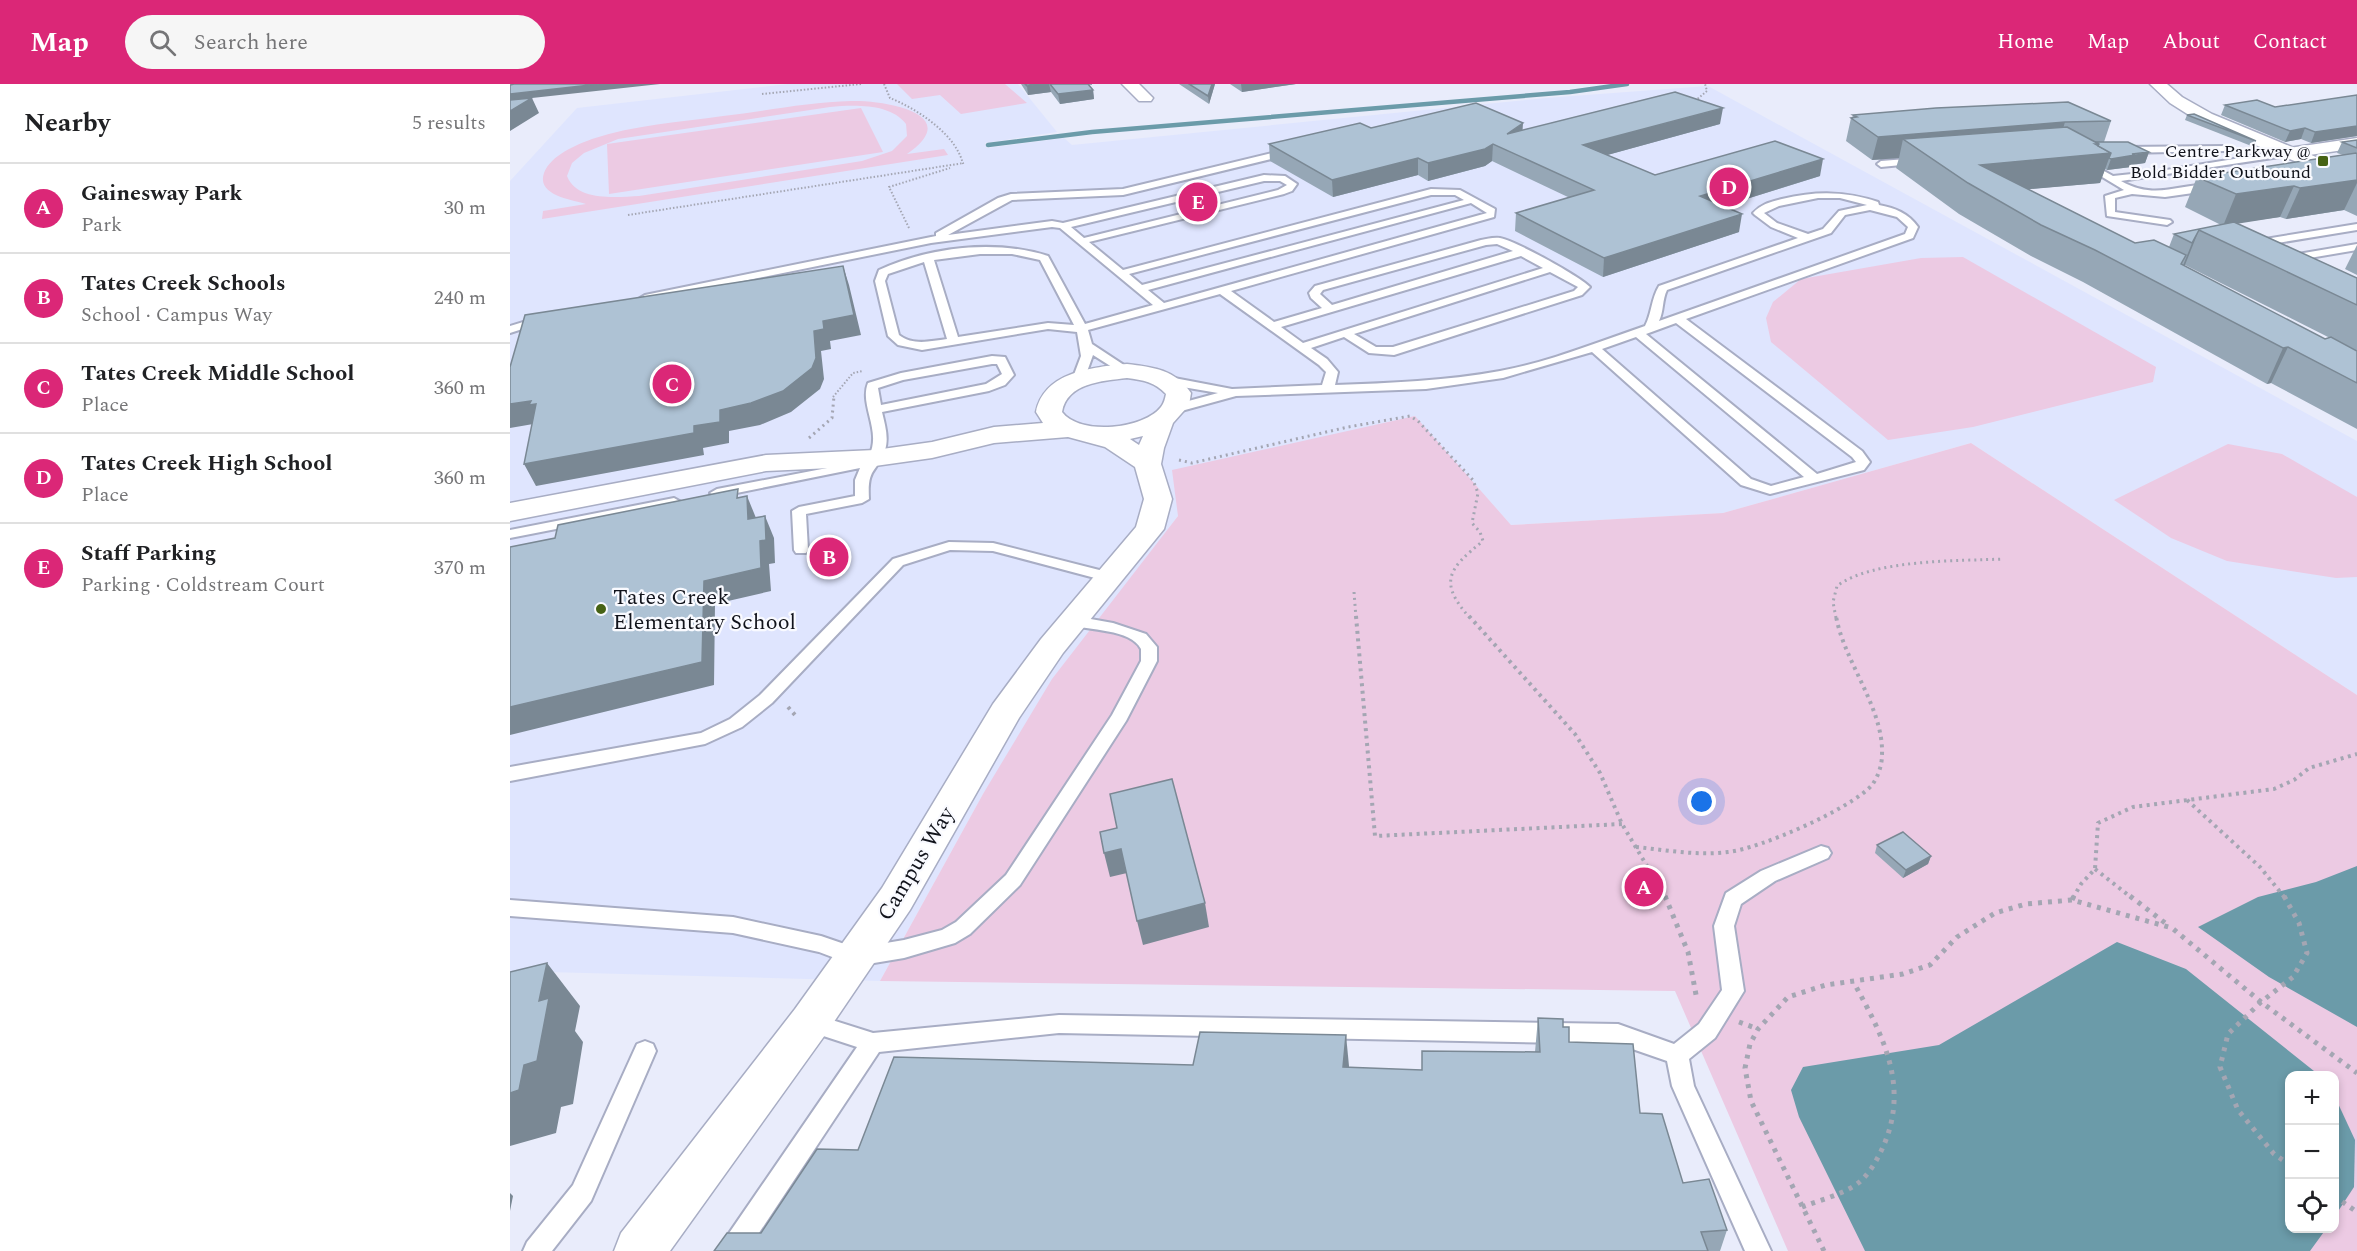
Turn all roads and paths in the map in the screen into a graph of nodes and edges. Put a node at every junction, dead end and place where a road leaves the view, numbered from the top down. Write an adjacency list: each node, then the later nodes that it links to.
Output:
1 (861, 84): 6 (path)
2 (884, 84): 16 (path)
3 (1130, 84): 7 (street)
4 (1705, 84): 8 (path)
5 (2158, 84): 13 (street)
6 (762, 94)
7 (1145, 98)
8 (1689, 104)
9 (2357, 143): 13 (street)
10 (2224, 148): 12 (lane)
11 (1294, 150): 33 (lane)
12 (2117, 150)
13 (2289, 153): 18 (lane); 20 (street)
14 (1929, 160): 17 (lane)
15 (2077, 160): 19 (lane)
16 (964, 163): 26 (path); 33 (path)
17 (1881, 164)
18 (2172, 171): 19 (lane); 22 (lane)
19 (2113, 179): 23 (lane)
20 (2357, 181)
21 (2220, 186): 22 (lane)
22 (2208, 188): 23 (lane)
23 (2132, 191): 27 (lane)
24 (1473, 201): 41 (lane); 42 (lane); 43 (lane)
25 (1893, 212): 32 (lane); 32 (lane); 48 (lane)
26 (628, 215)
27 (2167, 222)
28 (1063, 226): 33 (lane); 34 (lane); 34 (lane)
29 (2357, 227): 30 (lane)
30 (2343, 229): 31 (lane); 37 (lane)
31 (2357, 235)
32 (1808, 238): 50 (lane)
33 (931, 240): 44 (lane)
34 (1083, 241): 41 (lane)
35 (2357, 247): 40 (lane)
36 (1522, 252): 39 (lane); 46 (lane); 46 (lane)
37 (2260, 256)
38 (928, 258): 51 (lane); 55 (lane); 55 (lane)
39 (1552, 268): 54 (lane); 54 (lane)
40 (2292, 271)
41 (1122, 273): 42 (lane)
42 (1141, 289): 45 (lane)
43 (1222, 290): 45 (lane); 49 (lane)
44 (633, 300)
45 (1162, 307): 51 (lane)
46 (1331, 309): 49 (lane)
47 (555, 316): 52 (lane)
48 (1677, 318): 50 (lane); 72 (lane)
49 (1272, 326): 57 (lane)
50 (1650, 327): 53 (lane)
51 (1080, 329): 55 (lane); 56 (lane)
52 (510, 330)
53 (1637, 332): 58 (lane); 72 (lane)
54 (1345, 333): 57 (lane)
55 (953, 340)
56 (1087, 346): 59 (lane); 60 (lane)
57 (1301, 347): 62 (lane)
58 (1594, 348): 62 (lane); 72 (lane)
59 (1127, 371): 60 (street); 61 (street)
60 (1078, 380): 64 (street)
61 (1169, 381): 63 (lane); 66 (street)
62 (1328, 387): 63 (lane)
63 (1236, 392): 66 (lane)
64 (1051, 401): 67 (street); 68 (street)
65 (875, 410): 65 (lane); 70 (lane)
66 (1168, 414): 69 (street); 71 (street)
67 (1069, 429): 68 (street); 69 (street)
68 (994, 435): 70 (street)
69 (1097, 435): 71 (street)
70 (875, 458): 73 (lane); 75 (street); 77 (lane)
71 (1163, 462): 79 (street, Campus Way); 85 (path)
72 (1814, 478)
73 (708, 495)
74 (685, 500): 76 (lane)
75 (510, 512)
76 (510, 534)
77 (801, 550)
78 (2004, 559): 86 (path)
79 (1110, 577): 81 (street, Campus Way); 83 (lane)
80 (1354, 592): 85 (path)
81 (1074, 621): 92 (street, Campus Way); 92 (lane)
82 (2357, 754): 84 (path)
83 (510, 774)
84 (2187, 800): 88 (path); 94 (path)
85 (1623, 824): 86 (path)
86 (1636, 847): 95 (path)
87 (1821, 853): 95 (lane)
88 (2095, 869): 89 (path); 91 (path)
89 (2072, 900): 91 (path); 93 (path)
90 (510, 908): 92 (lane)
91 (2172, 928): 94 (path)
92 (856, 957): 96 (street, Campus Way)
93 (1854, 982): 97 (path); 104 (path)
94 (2261, 1002): 101 (path); 102 (path)
95 (1718, 1014): 97 (path); 100 (lane)
96 (810, 1022): 98 (lane); 107 (street, Campus Way)
97 (1758, 1029): 104 (path)
98 (873, 1043): 100 (lane); 108 (lane)
99 (645, 1051): 106 (lane)
100 (1677, 1055): 109 (lane)
101 (2357, 1073)
102 (2285, 1162)
103 (2339, 1200): 105 (path)
104 (1802, 1207): 110 (path)
105 (2354, 1210)
106 (536, 1251)
107 (639, 1251)
108 (732, 1251)
109 (1758, 1251)
110 (1824, 1251)

